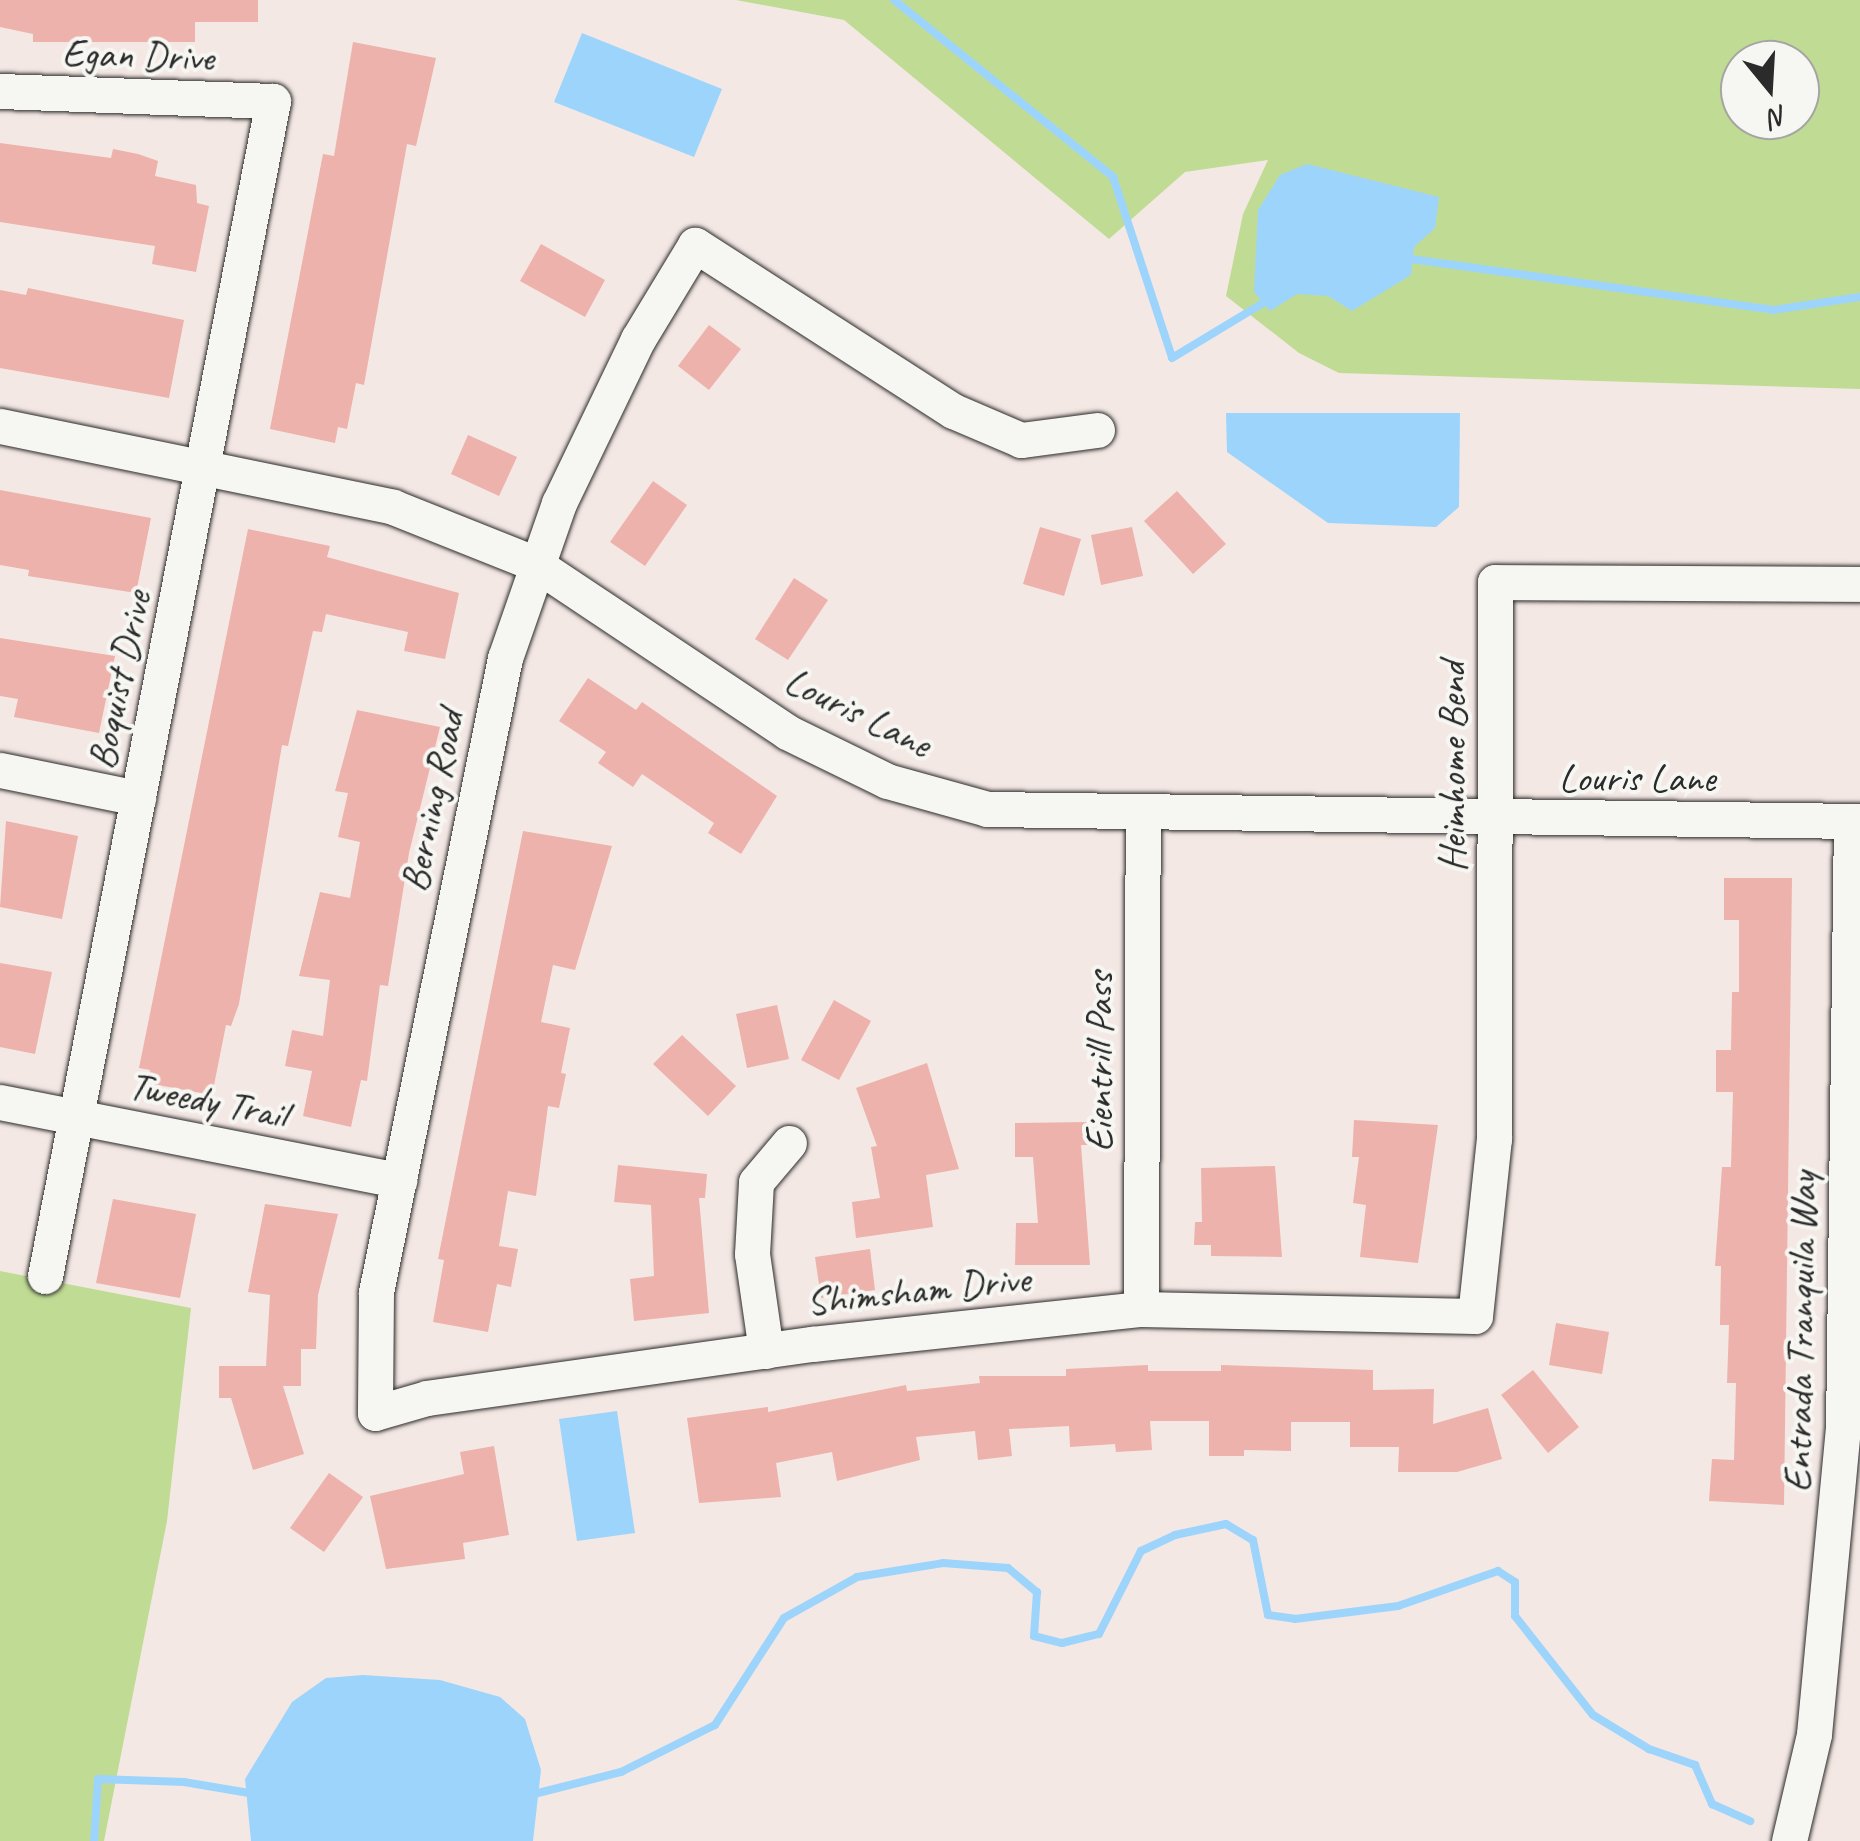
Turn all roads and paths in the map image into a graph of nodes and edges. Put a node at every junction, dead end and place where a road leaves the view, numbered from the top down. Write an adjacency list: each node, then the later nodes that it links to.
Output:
1 (0, 91): 2 (street, Egan Drive)
2 (273, 101): 5 (street, Boquist Drive)
3 (0, 426): 5 (street, Louris Lane)
4 (1097, 430): 6 (street, Berning Road)
5 (206, 466): 6 (street, Louris Lane); 9 (street, Boquist Drive)
6 (534, 562): 10 (street, Louris Lane); 16 (street, Berning Road)
7 (1860, 584): 11 (street, Heimhome Bend)
8 (0, 770): 9 (street)
9 (138, 798): 14 (street, Boquist Drive)
10 (1143, 814): 11 (street, Louris Lane); 18 (street, Eientrill Pass)
11 (1494, 820): 12 (street, Louris Lane); 19 (street, Heimhome Bend)
12 (1856, 822): 21 (street, Entrada Tranquila Way)
13 (0, 1102): 14 (street, Tweedy Trail)
14 (78, 1118): 16 (street, Tweedy Trail); 17 (street, Boquist Drive)
15 (789, 1143): 20 (street)
16 (399, 1180): 22 (street, Berning Road)
17 (45, 1276)
18 (1141, 1310): 19 (street, Shimsham Drive); 20 (street, Shimsham Drive)
19 (1475, 1316)
20 (766, 1350): 22 (street, Shimsham Drive)
21 (1852, 1386): 23 (street, Entrada Tranquila Way)
22 (375, 1412)
23 (1789, 1841)

